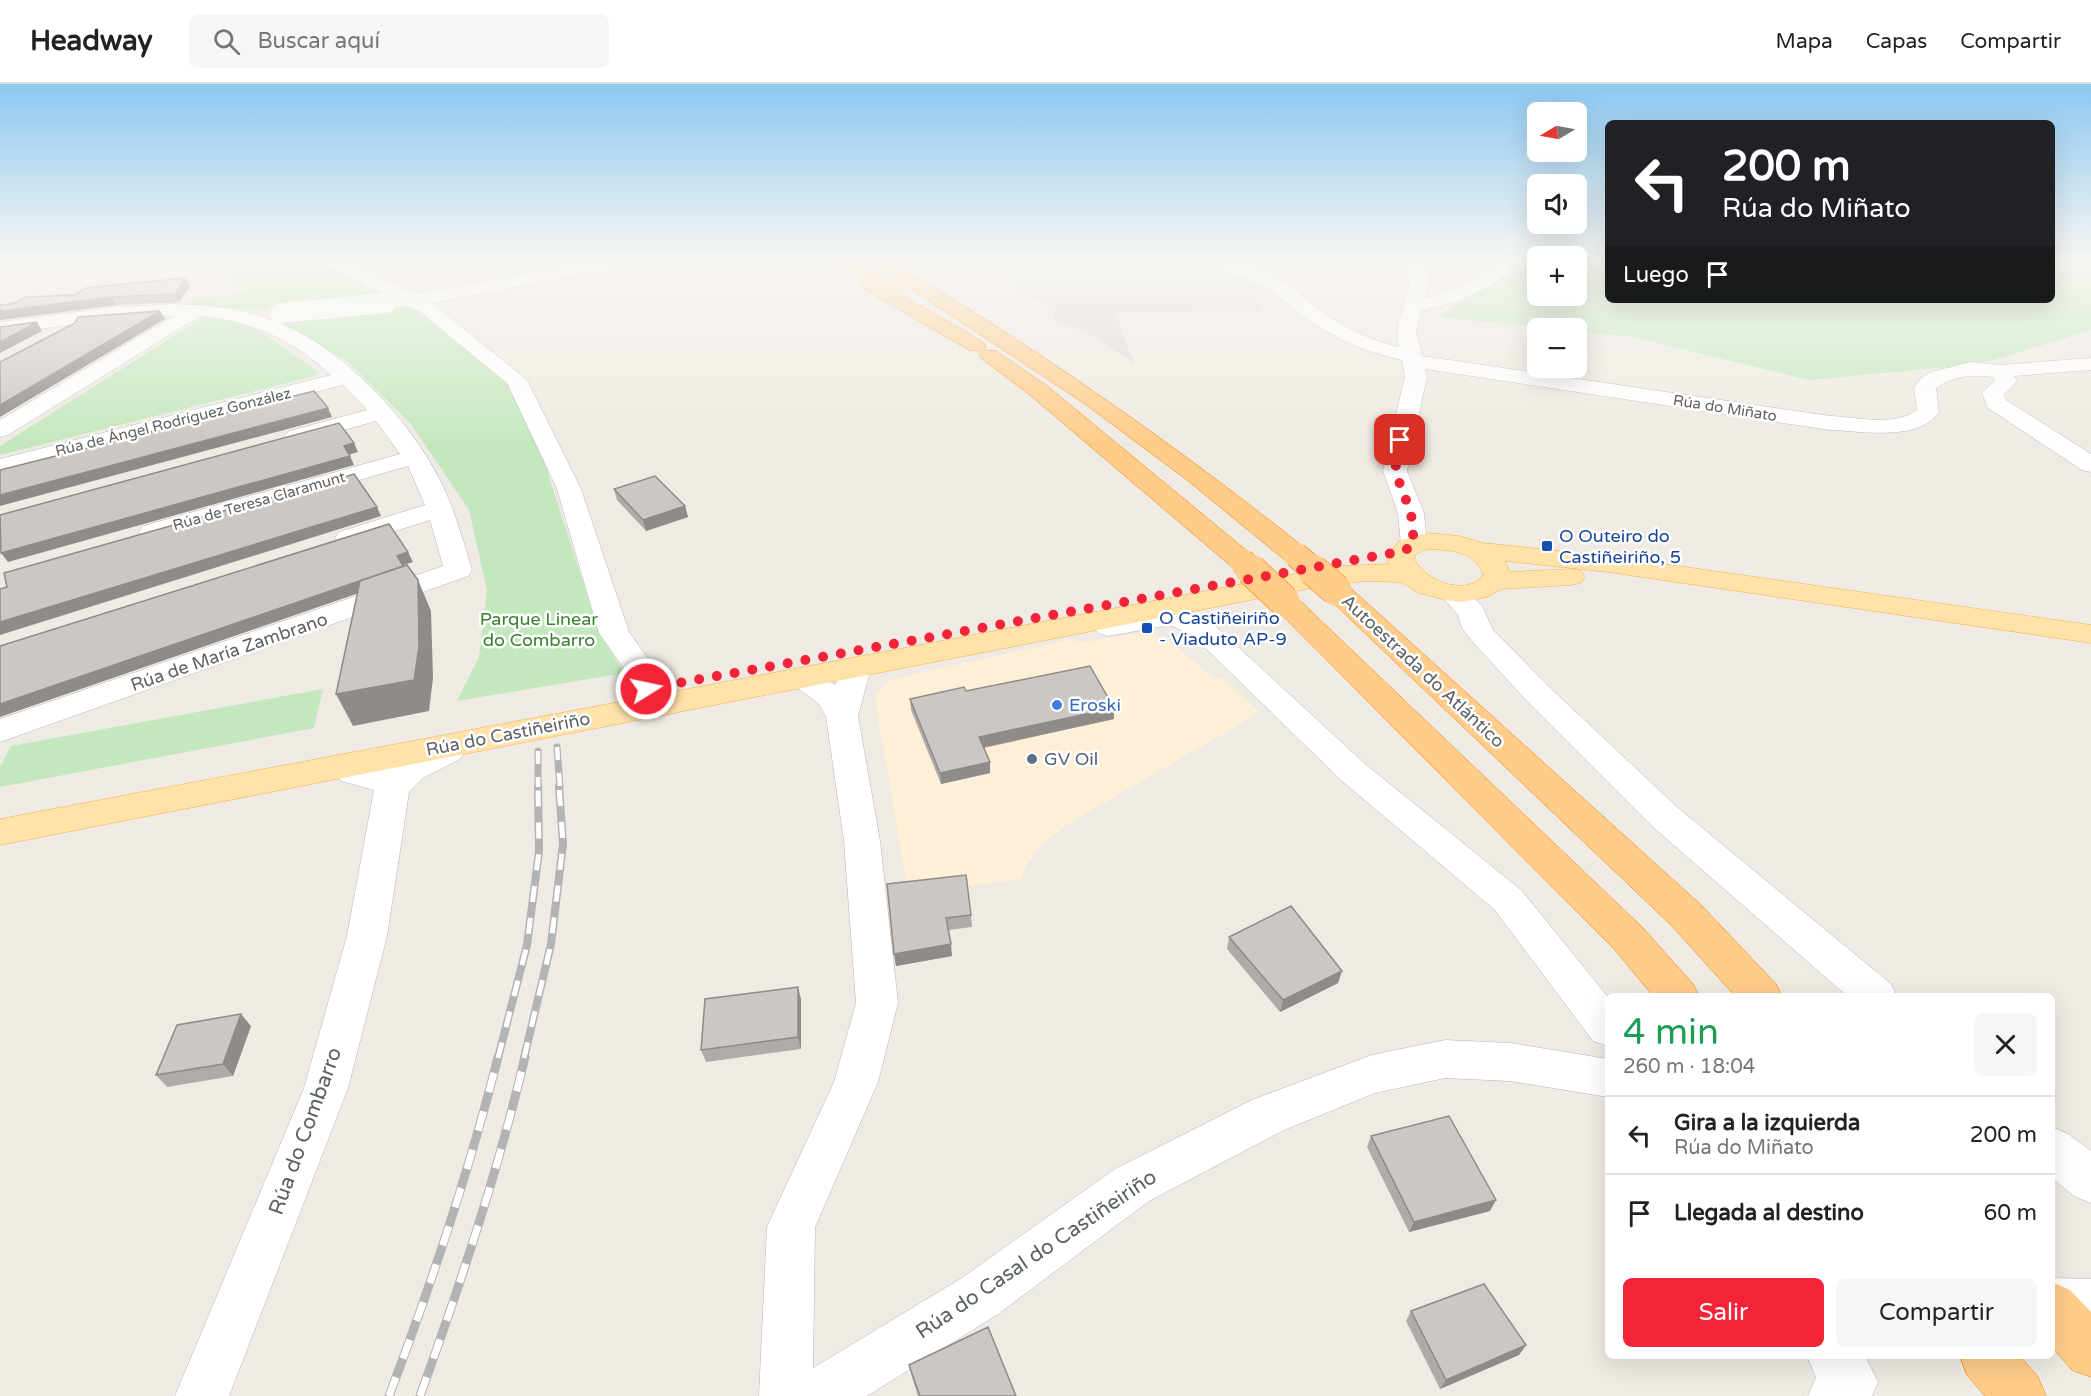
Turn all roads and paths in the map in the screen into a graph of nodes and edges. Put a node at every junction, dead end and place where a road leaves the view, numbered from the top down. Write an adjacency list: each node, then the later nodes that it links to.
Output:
1 (57, 321): 13 (street)
2 (78, 321): 16 (street)
3 (178, 321): 23 (street)
4 (259, 321): 20 (street)
5 (444, 321): 46 (street)
6 (934, 321): 17 (highway)
7 (940, 321): 17 (highway)
8 (978, 321): 34 (highway, Autoestrada do Atlántico)
9 (1325, 321): 12 (street)
10 (1408, 321): 15 (street)
11 (1418, 321): 15 (street)
12 (1333, 326): 14 (street); 15 (street)
13 (0, 328)
14 (1358, 333): 15 (street); 15 (street)
15 (1403, 336): 19 (street, Rúa do Miñato); 29 (street)
16 (40, 342)
17 (976, 346): 54 (highway, bridge)
18 (2091, 364): 19 (street, Rúa do Miñato)
19 (2001, 371): 26 (street)
20 (346, 378): 22 (street); 27 (street, Rúa de Ángel Rodríguez González)
21 (1138, 406): 34 (highway)
22 (382, 413): 24 (street); 25 (street)
23 (0, 430)
24 (276, 442)
25 (415, 457): 28 (street); 30 (street, Rúa de Teresa Claramunt)
26 (2091, 465)
27 (0, 466)
28 (439, 509): 32 (street); 48 (street, Rúa de María Zambrano)
29 (1411, 513): 31 (street); 35 (street)
30 (125, 540)
31 (1442, 541): 33 (main road); 35 (main road)
32 (327, 544)
33 (1476, 550): 36 (main road); 41 (main road)
34 (1291, 551): 55 (highway, Autoestrada do Atlántico, bridge)
35 (1408, 557): 37 (main road, Rúa do Castiñeiriño); 38 (main road); 46 (main road, Rúa do Castiñeiriño)
36 (1493, 583): 38 (street); 43 (main road)
37 (1231, 599): 39 (street); 40 (main road, Rúa do Castiñeiriño); 42 (street)
38 (1464, 605): 56 (street)
39 (1174, 616): 40 (street); 42 (street)
40 (1067, 626): 53 (main road, Rúa do Castiñeiriño)
41 (2091, 634)
42 (1210, 638): 57 (street)
43 (2091, 650)
44 (854, 675): 47 (street)
45 (811, 683): 47 (street)
46 (646, 689): 52 (main road, Rúa do Castiñeiriño)
47 (842, 716): 67 (street)
48 (0, 731)
49 (448, 751): 51 (street)
50 (353, 773): 51 (street)
51 (392, 787): 66 (street, Rúa do Combarro)
52 (0, 815)
53 (0, 832)
54 (1675, 993)
55 (1758, 993)
56 (1872, 993)
57 (1605, 1024)
58 (1605, 1078): 68 (street, Rúa do Casal do Castiñeiriño)
59 (2055, 1151): 60 (street)
60 (2091, 1180)
61 (2091, 1305): 62 (street)
62 (2055, 1306)
63 (2055, 1309): 64 (highway)
64 (2091, 1351)
65 (1988, 1359): 69 (highway)
66 (202, 1396)
67 (786, 1396)
68 (817, 1396)
69 (2019, 1396)

